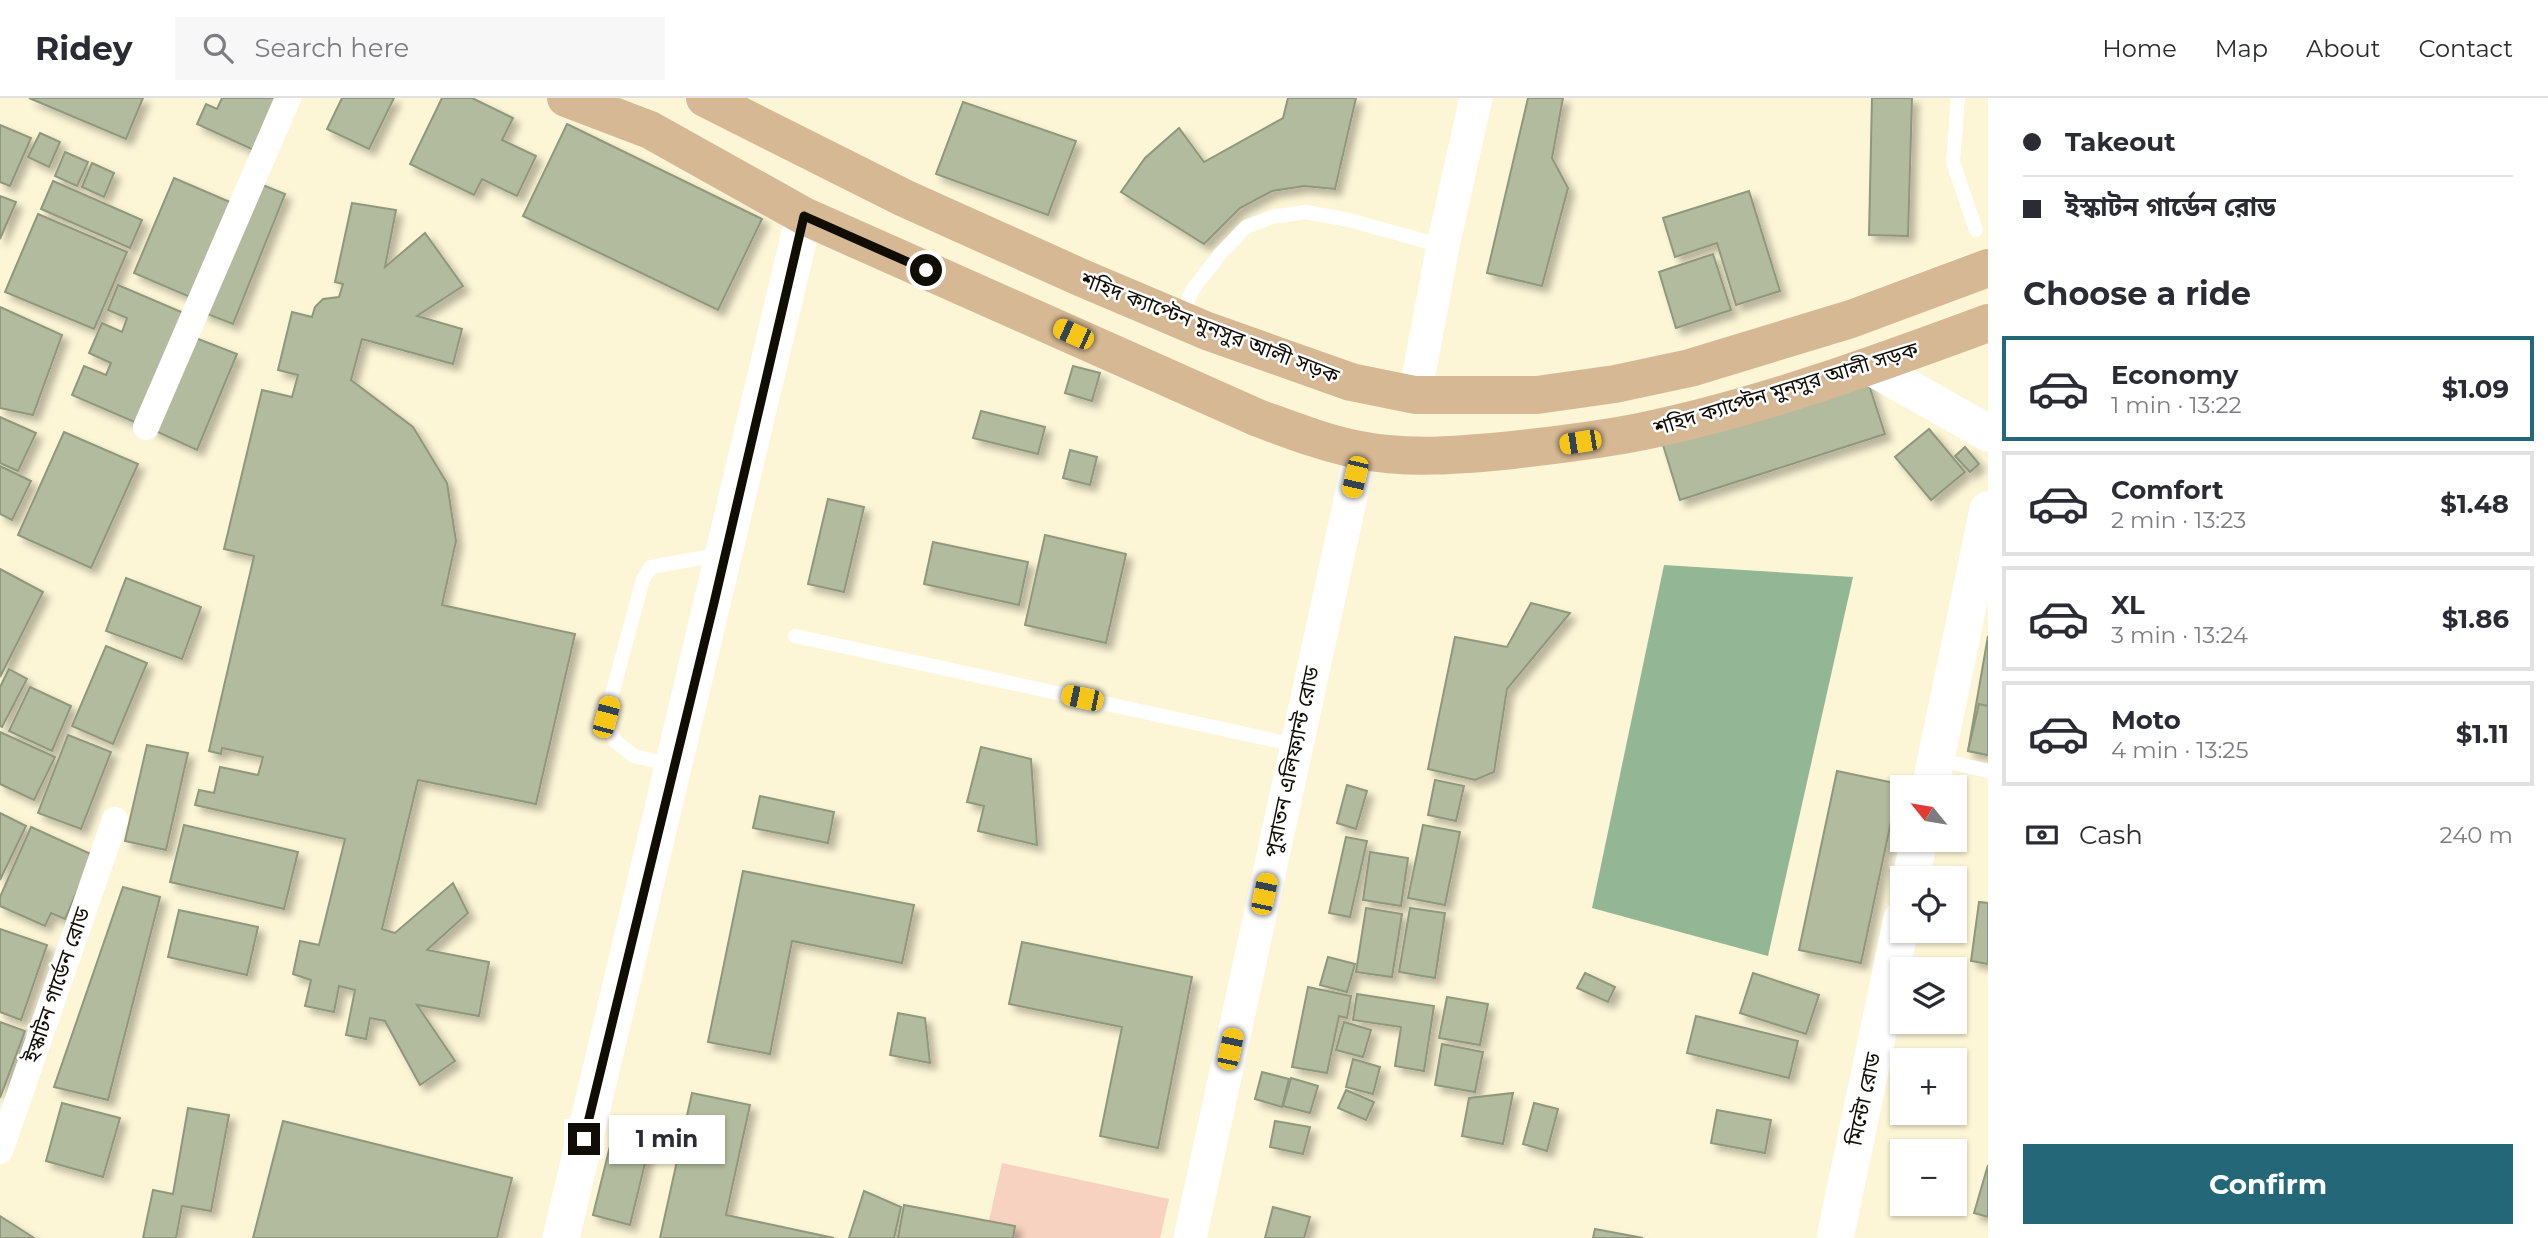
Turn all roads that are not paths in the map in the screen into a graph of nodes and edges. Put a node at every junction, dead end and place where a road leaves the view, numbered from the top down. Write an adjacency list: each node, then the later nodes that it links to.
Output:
1 (288, 98): 16 (street)
2 (566, 98): 7 (main road, শহিদ ক্যাপ্টেন মুনসুর আলী সড়ক)
3 (603, 98): 7 (main road)
4 (705, 98): 12 (main road, শহিদ ক্যাপ্টেন মুনসুর আলী সড়ক)
5 (1476, 98): 10 (street)
6 (1958, 98): 9 (lane)
7 (650, 130): 8 (main road, শহিদ ক্যাপ্টেন মুনসুর আলী সড়ক)
8 (804, 216): 18 (main road, শহিদ ক্যাপ্টেন মুনসুর আলী সড়ক); 20 (main road)
9 (1976, 230)
10 (1443, 246): 12 (lane); 15 (street)
11 (1988, 268): 15 (main road, শহিদ ক্যাপ্টেন মুনসুর আলী সড়ক)
12 (1180, 318): 15 (main road, শহিদ ক্যাপ্টেন মুনসুর আলী সড়ক)
13 (1988, 323): 14 (main road, শহিদ ক্যাপ্টেন মুনসুর আলী সড়ক)
14 (1871, 367): 17 (main road); 18 (main road, শহিদ ক্যাপ্টেন মুনসুর আলী সড়ক)
15 (1415, 395)
16 (146, 427)
17 (1988, 433)
18 (1361, 450): 22 (street, পুরাতন এলিফ্যান্ট রোড)
19 (1988, 510): 25 (main road)
20 (726, 553): 23 (main road); 23 (lane)
21 (795, 636): 22 (lane)
22 (1296, 745): 30 (street, পুরাতন এলিফ্যান্ট রোড)
23 (674, 765): 29 (main road)
24 (1988, 771): 25 (lane)
25 (1933, 773)
26 (115, 820): 28 (street, ইস্কাটন গার্ডেন রোড)
27 (1897, 943): 31 (main road, মিন্টো রোড)
28 (0, 1151)
29 (561, 1238)
30 (1190, 1238)
31 (1835, 1238)

